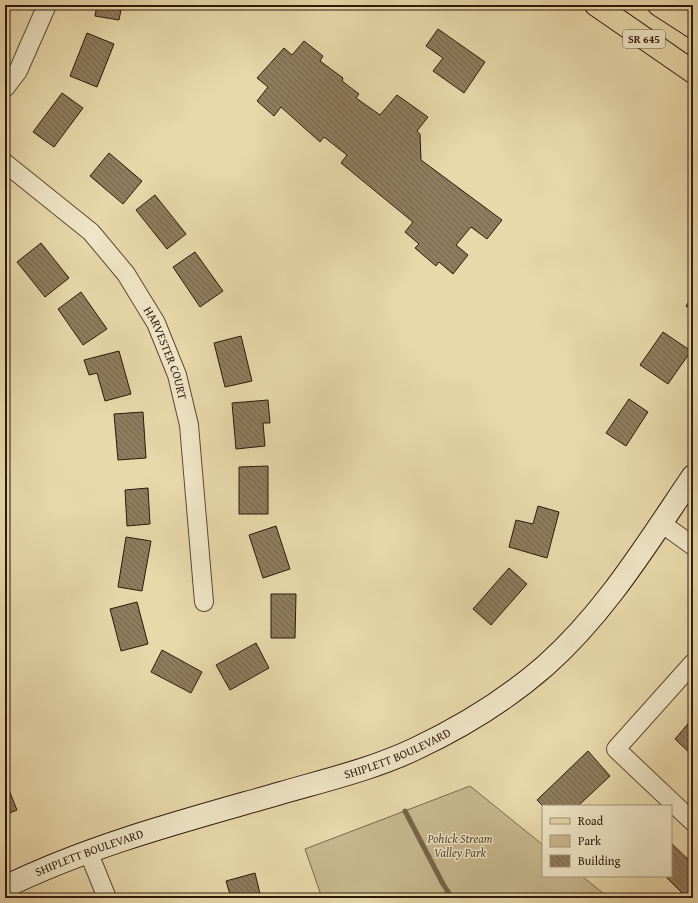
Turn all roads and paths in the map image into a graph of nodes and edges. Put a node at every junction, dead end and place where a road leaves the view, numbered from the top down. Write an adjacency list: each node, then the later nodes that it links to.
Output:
1 (47, 5): 6 (street)
2 (596, 5): 5 (main road, SR 645)
3 (659, 5): 4 (main road, SR 645)
4 (693, 27)
5 (693, 72)
6 (5, 88)
7 (5, 163): 11 (street, HARVESTER COURT)
8 (693, 476): 9 (street, SHIPLETT BOULEVARD)
9 (661, 523): 10 (street); 14 (street, SHIPLETT BOULEVARD)
10 (693, 546)
11 (204, 602)
12 (693, 663): 13 (street)
13 (693, 822)
14 (88, 851): 15 (street, SHIPLETT BOULEVARD); 16 (street)
15 (5, 887)
16 (107, 898)

